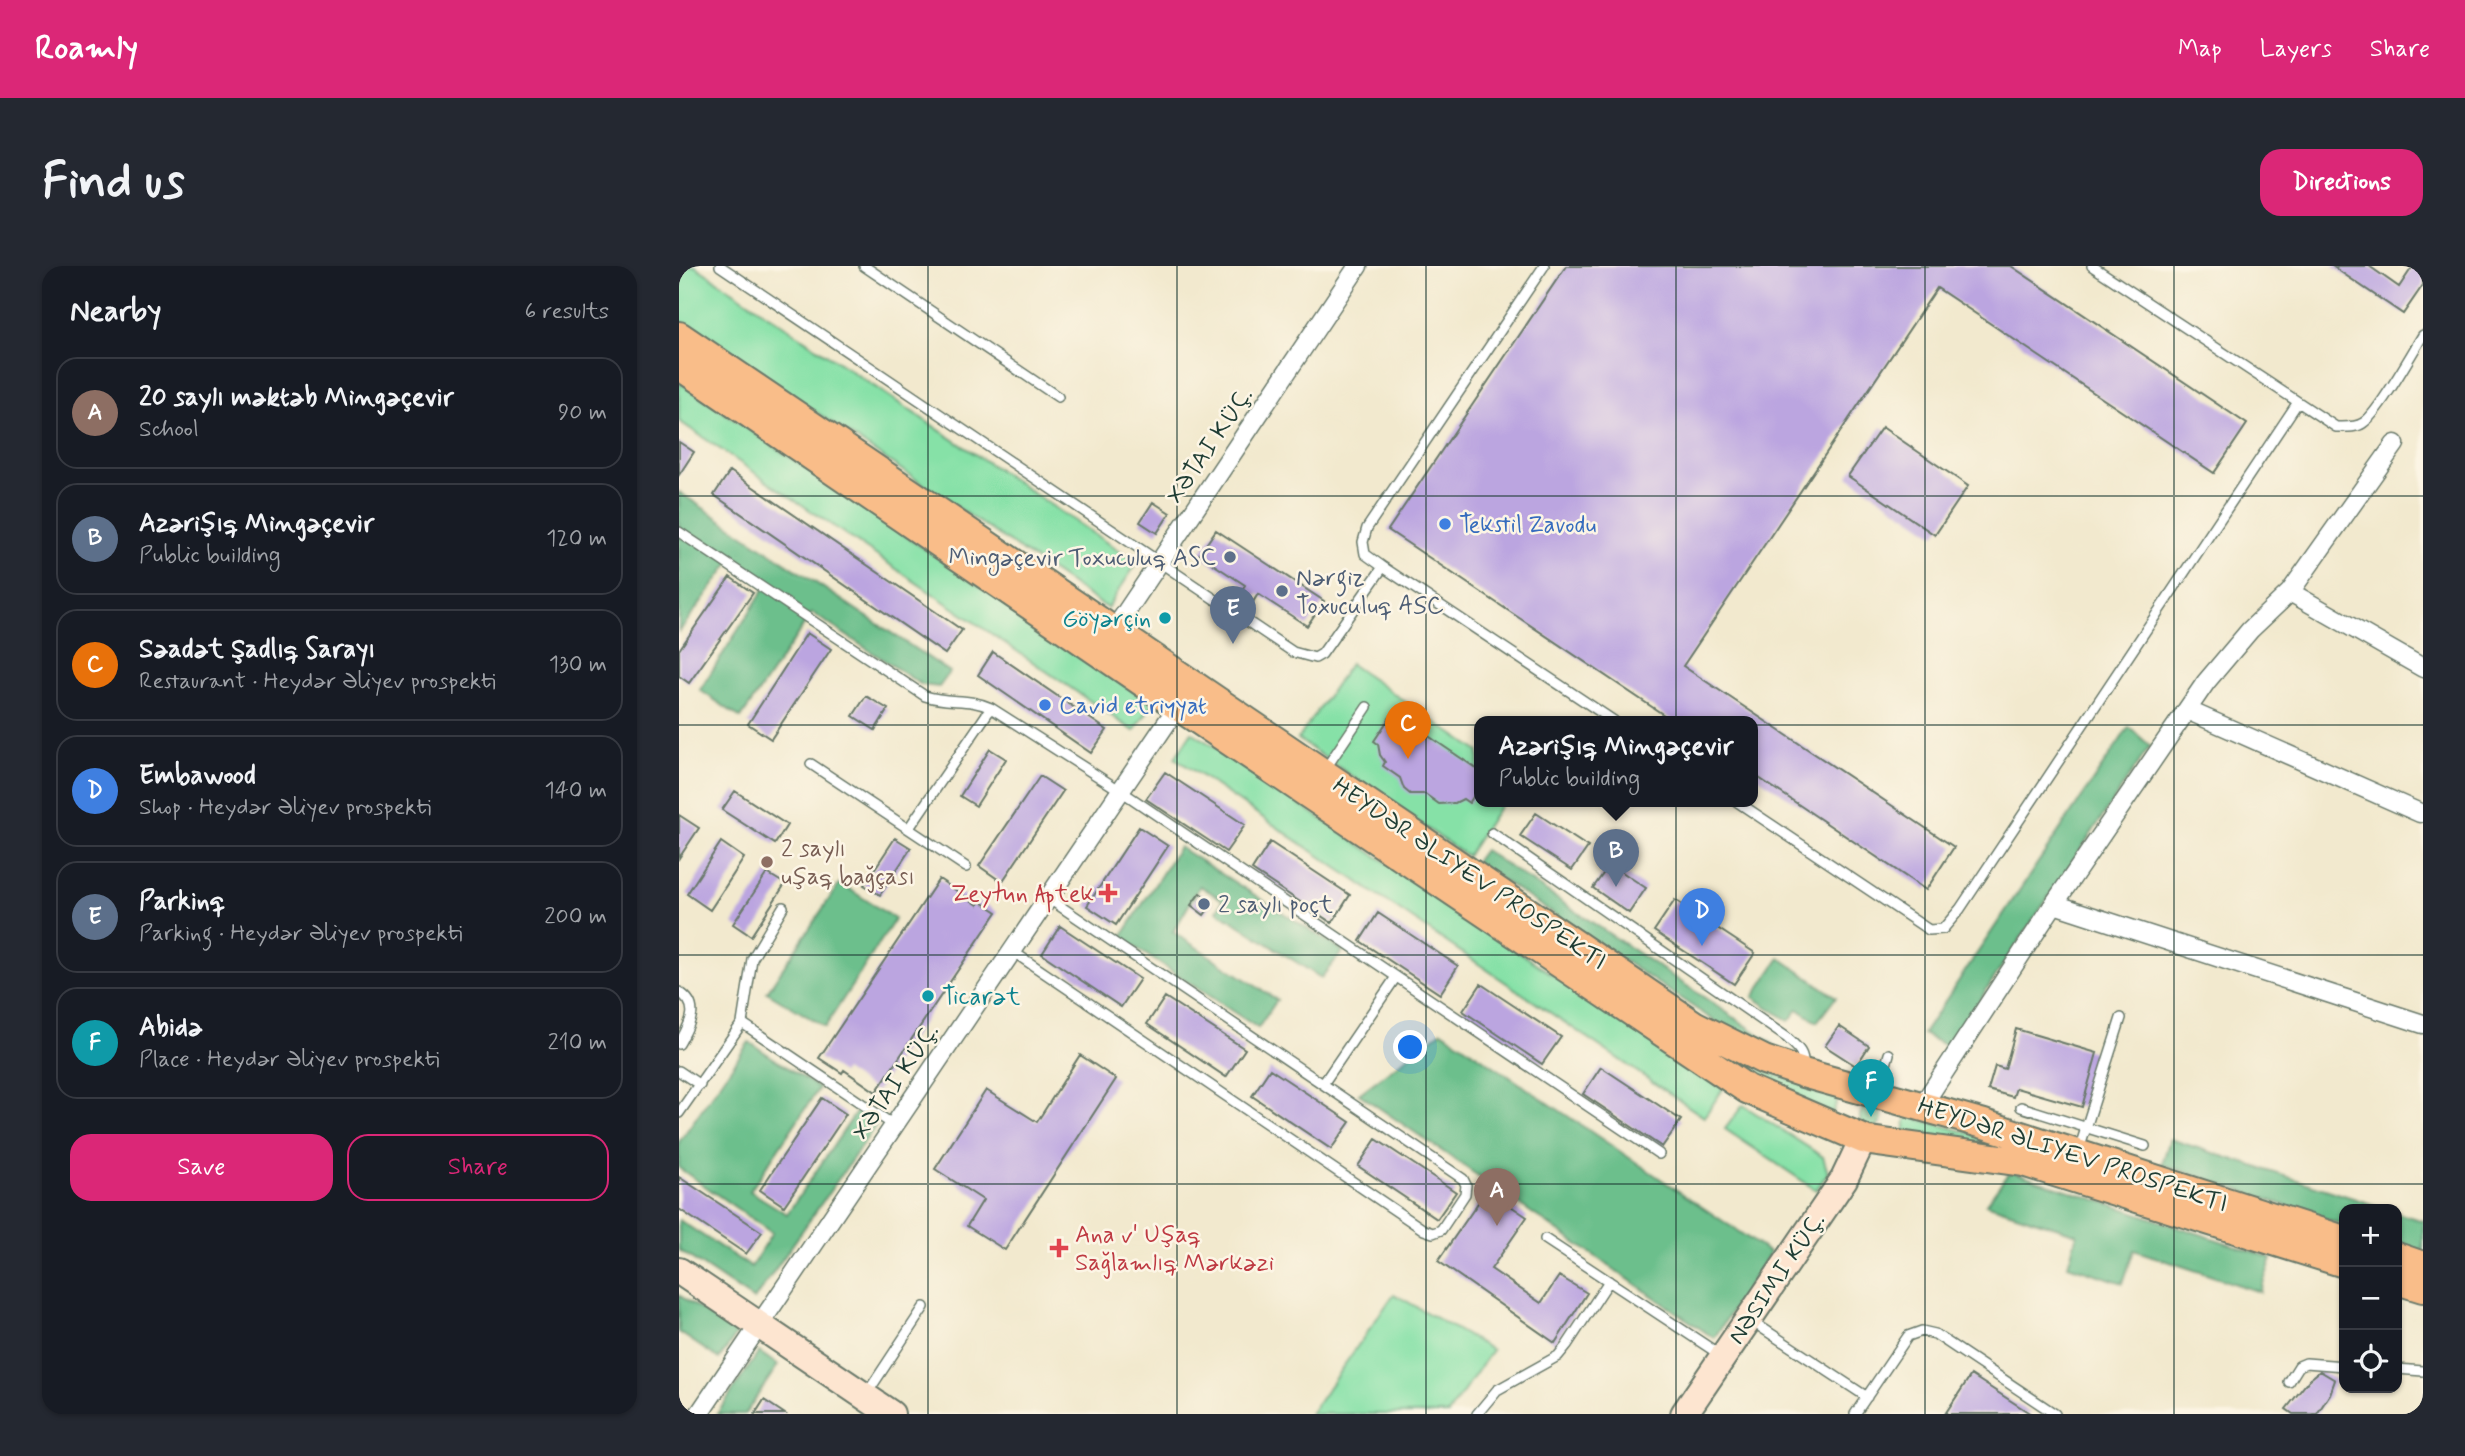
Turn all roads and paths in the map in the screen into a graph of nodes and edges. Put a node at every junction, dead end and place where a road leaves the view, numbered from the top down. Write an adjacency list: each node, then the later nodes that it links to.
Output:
1 (720, 266): 13 (lane)
2 (864, 266): 9 (lane)
3 (1359, 266): 13 (street, XƏTAI KÜÇ.)
4 (1544, 266): 14 (lane)
5 (2092, 266): 10 (lane)
6 (679, 335): 16 (main road, HEYDƏR ƏLIYEV PROSPEKTI)
7 (2423, 335): 10 (lane)
8 (679, 365): 16 (main road, HEYDƏR ƏLIYEV PROSPEKTI)
9 (1058, 397)
10 (2298, 402): 26 (lane)
11 (2395, 444): 15 (street)
12 (679, 532): 20 (lane)
13 (1159, 562): 14 (lane); 16 (street, XƏTAI KÜÇ.)
14 (1383, 567): 22 (lane)
15 (2290, 592): 17 (street); 21 (street)
16 (1107, 641): 18 (main road, HEYDƏR ƏLIYEV PROSPEKTI); 24 (main road, HEYDƏR ƏLIYEV PROSPEKTI)
17 (2423, 668)
18 (1178, 706): 25 (street, XƏTAI KÜÇ.); 52 (main road, HEYDƏR ƏLIYEV PROSPEKTI)
19 (1367, 706): 24 (lane)
20 (991, 708): 25 (lane); 28 (lane)
21 (2187, 710): 27 (street); 32 (street)
22 (1606, 716)
23 (811, 764): 28 (lane)
24 (1323, 773): 43 (main road, HEYDƏR ƏLIYEV PROSPEKTI)
25 (1121, 791): 31 (street, XƏTAI KÜÇ.); 35 (lane)
26 (1745, 807)
27 (2420, 813)
28 (909, 828): 30 (lane)
29 (1492, 833): 43 (lane)
30 (966, 867)
31 (1048, 898): 34 (street, XƏTAI KÜÇ.); 44 (lane)
32 (2054, 904): 39 (street); 47 (street)
33 (783, 907): 38 (lane)
34 (1012, 951): 44 (lane); 50 (street, XƏTAI KÜÇ.)
35 (1396, 977): 44 (lane); 54 (lane)
36 (679, 992): 40 (lane)
37 (2121, 1018): 51 (lane)
38 (742, 1023): 45 (lane); 50 (lane)
39 (2423, 1024)
40 (679, 1044)
41 (1889, 1054): 46 (lane)
42 (679, 1071): 45 (lane)
43 (1803, 1073): 46 (main road, HEYDƏR ƏLIYEV PROSPEKTI)
44 (1323, 1084)
45 (699, 1085): 49 (lane)
46 (1878, 1093): 47 (main road, HEYDƏR ƏLIYEV PROSPEKTI); 52 (main road)
47 (1922, 1106): 55 (main road, HEYDƏR ƏLIYEV PROSPEKTI)
48 (2021, 1107): 51 (lane)
49 (679, 1113)
50 (895, 1126): 67 (street, XƏTAI KÜÇ.)
51 (2087, 1128): 53 (lane); 55 (lane)
52 (1866, 1140): 59 (main road, HEYDƏR ƏLIYEV PROSPEKTI); 66 (street, NƏSIMI KÜÇ.)
53 (2145, 1146)
54 (1659, 1154)
55 (2078, 1155): 56 (main road, HEYDƏR ƏLIYEV PROSPEKTI)
56 (2339, 1238)
57 (1545, 1239): 62 (lane)
58 (2402, 1259): 60 (main road)
59 (2339, 1261)
60 (2423, 1266)
61 (679, 1270): 67 (street)
62 (1609, 1281): 68 (lane); 77 (lane)
63 (2402, 1282): 64 (main road)
64 (2423, 1288)
65 (924, 1307): 73 (lane)
66 (1749, 1319): 68 (street, NƏSIMI KÜÇ.); 74 (lane)
67 (759, 1325): 73 (street); 75 (street, XƏTAI KÜÇ.)
68 (1723, 1357): 78 (street, NƏSIMI KÜÇ.)
69 (2339, 1366): 72 (lane)
70 (2402, 1369): 71 (lane)
71 (2423, 1371)
72 (2289, 1382)
73 (865, 1396): 76 (street)
74 (1867, 1397): 79 (lane); 80 (lane)
75 (699, 1414)
76 (891, 1414)
77 (1478, 1414)
78 (1684, 1414)
79 (1855, 1414)
80 (2055, 1414)

